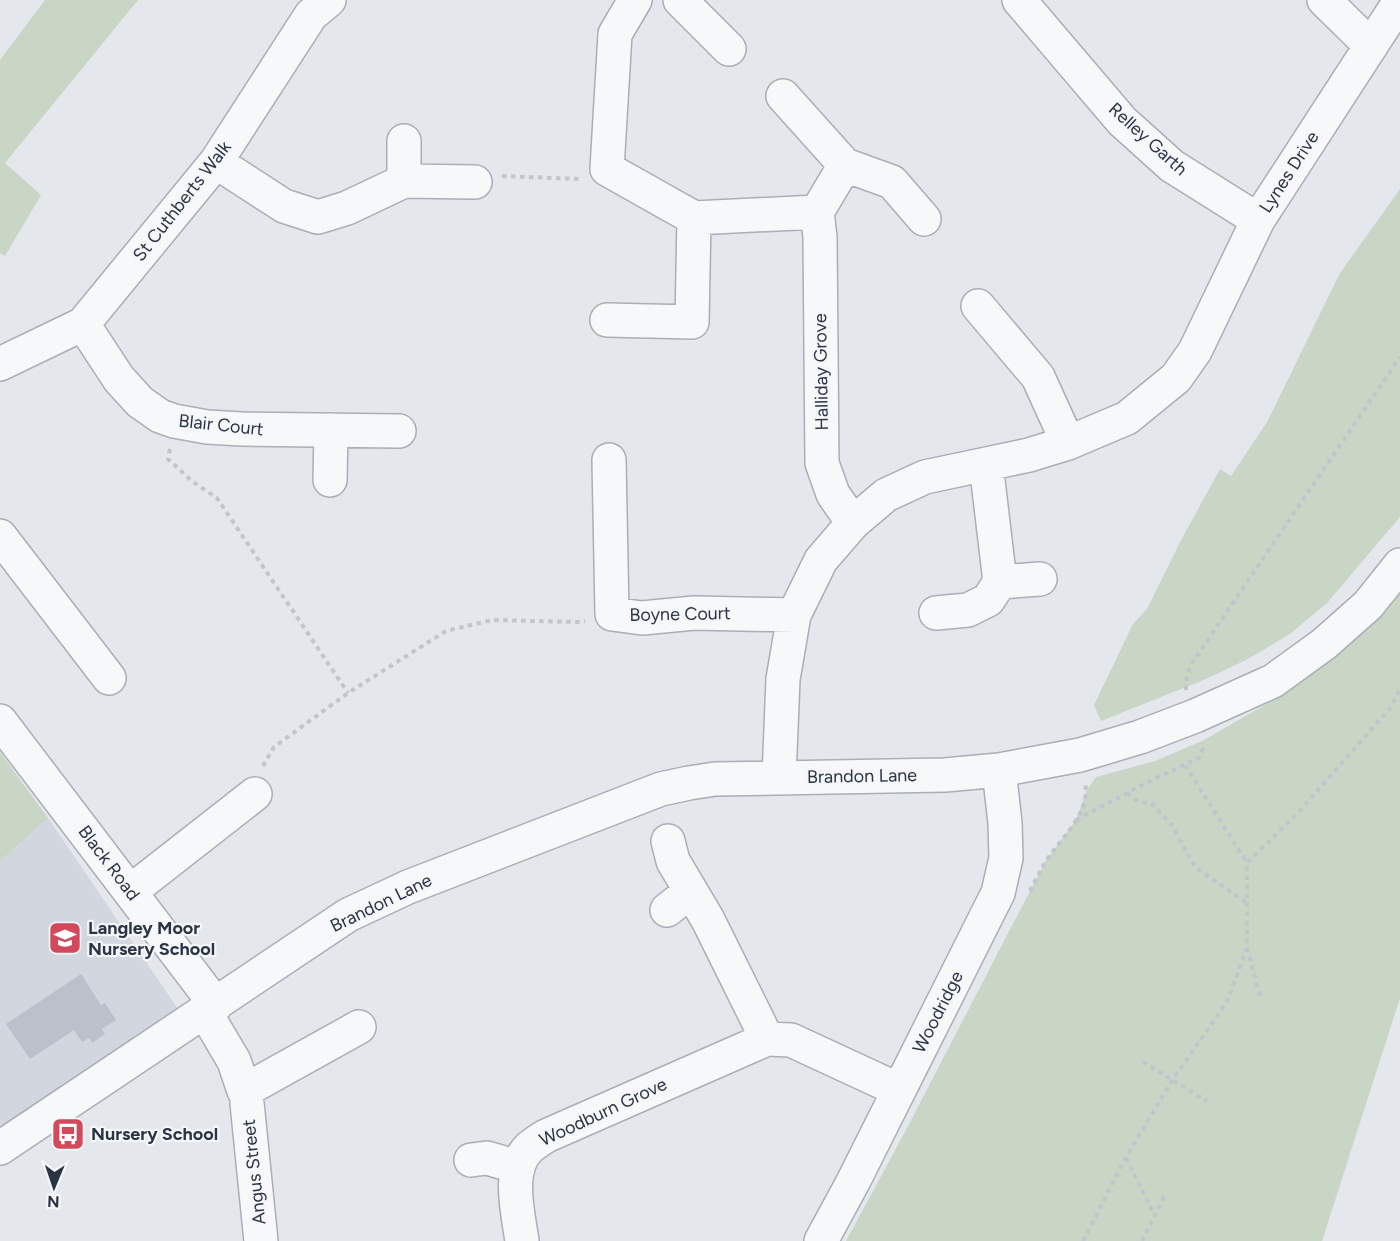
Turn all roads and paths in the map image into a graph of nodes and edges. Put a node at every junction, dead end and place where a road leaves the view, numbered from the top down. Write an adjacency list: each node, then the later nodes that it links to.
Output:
1 (329, 0): 11 (street, St Cuthberts Walk)
2 (635, 0): 13 (street)
3 (680, 0): 8 (street)
4 (1324, 0): 7 (street)
5 (1400, 1): 7 (street, Lynes Drive)
6 (1031, 4): 19 (street, Relley Garth)
7 (1371, 46): 19 (street, Lynes Drive)
8 (729, 49)
9 (783, 96): 12 (street)
10 (404, 141): 14 (street)
11 (216, 162): 14 (street); 22 (street, St Cuthberts Walk)
12 (844, 165): 16 (street); 18 (street)
13 (607, 169): 15 (path); 17 (street)
14 (404, 182): 15 (street)
15 (475, 182)
16 (817, 212): 17 (street); 32 (street, Halliday Grove)
17 (694, 218): 21 (street)
18 (924, 219)
19 (1258, 220): 28 (street, Lynes Drive)
20 (978, 306): 28 (street)
21 (607, 320)
22 (83, 324): 24 (street, St Cuthberts Walk); 25 (street, Blair Court)
23 (1400, 357): 43 (path)
24 (0, 364)
25 (174, 422): 26 (street, Blair Court); 42 (path)
26 (331, 430): 27 (street, Blair Court); 31 (street)
27 (399, 431)
28 (1068, 443): 30 (street, Lynes Drive)
29 (609, 460): 38 (street, Boyne Court)
30 (986, 464): 32 (street, Lynes Drive); 36 (street)
31 (330, 480)
32 (853, 523): 39 (street, Lynes Drive)
33 (0, 536): 40 (street)
34 (1400, 565): 43 (street, Brandon Lane)
35 (1040, 579): 36 (street)
36 (1000, 582): 37 (street)
37 (936, 613)
38 (612, 614): 39 (street, Boyne Court); 42 (path)
39 (794, 615): 48 (street, Lynes Drive)
40 (109, 678)
41 (1400, 690): 52 (path)
42 (348, 693): 50 (path)
43 (1195, 716): 45 (street, Brandon Lane); 46 (path)
44 (0, 721): 53 (street, Black Road)
45 (1080, 755): 47 (street, Brandon Lane); 49 (path)
46 (1185, 765): 49 (path); 52 (path)
47 (999, 770): 48 (street, Brandon Lane); 62 (street, Woodridge)
48 (779, 778): 57 (street, Brandon Lane)
49 (1127, 793): 54 (path)
50 (255, 794): 53 (street)
51 (668, 842): 59 (street)
52 (1247, 863): 54 (path)
53 (131, 891): 57 (street, Black Road)
54 (1247, 904): 55 (path)
55 (1247, 948): 56 (path); 61 (path)
56 (1261, 999)
57 (210, 1009): 58 (street, Black Road); 65 (street)
58 (358, 1027)
59 (767, 1040): 62 (street, Woodburn Grove); 68 (street, Woodburn Grove)
60 (1143, 1062): 61 (path)
61 (1173, 1079): 63 (path); 66 (path)
62 (899, 1090): 73 (street, Woodridge)
63 (1207, 1101)
64 (247, 1103): 71 (street, Angus Street)
65 (0, 1148)
66 (1126, 1157): 70 (path); 74 (path)
67 (471, 1160): 68 (street)
68 (518, 1167): 72 (street)
69 (1165, 1195): 70 (path)
70 (1155, 1216): 75 (path)
71 (261, 1241)
72 (522, 1241)
73 (821, 1241)
74 (1083, 1241)
75 (1142, 1241)

